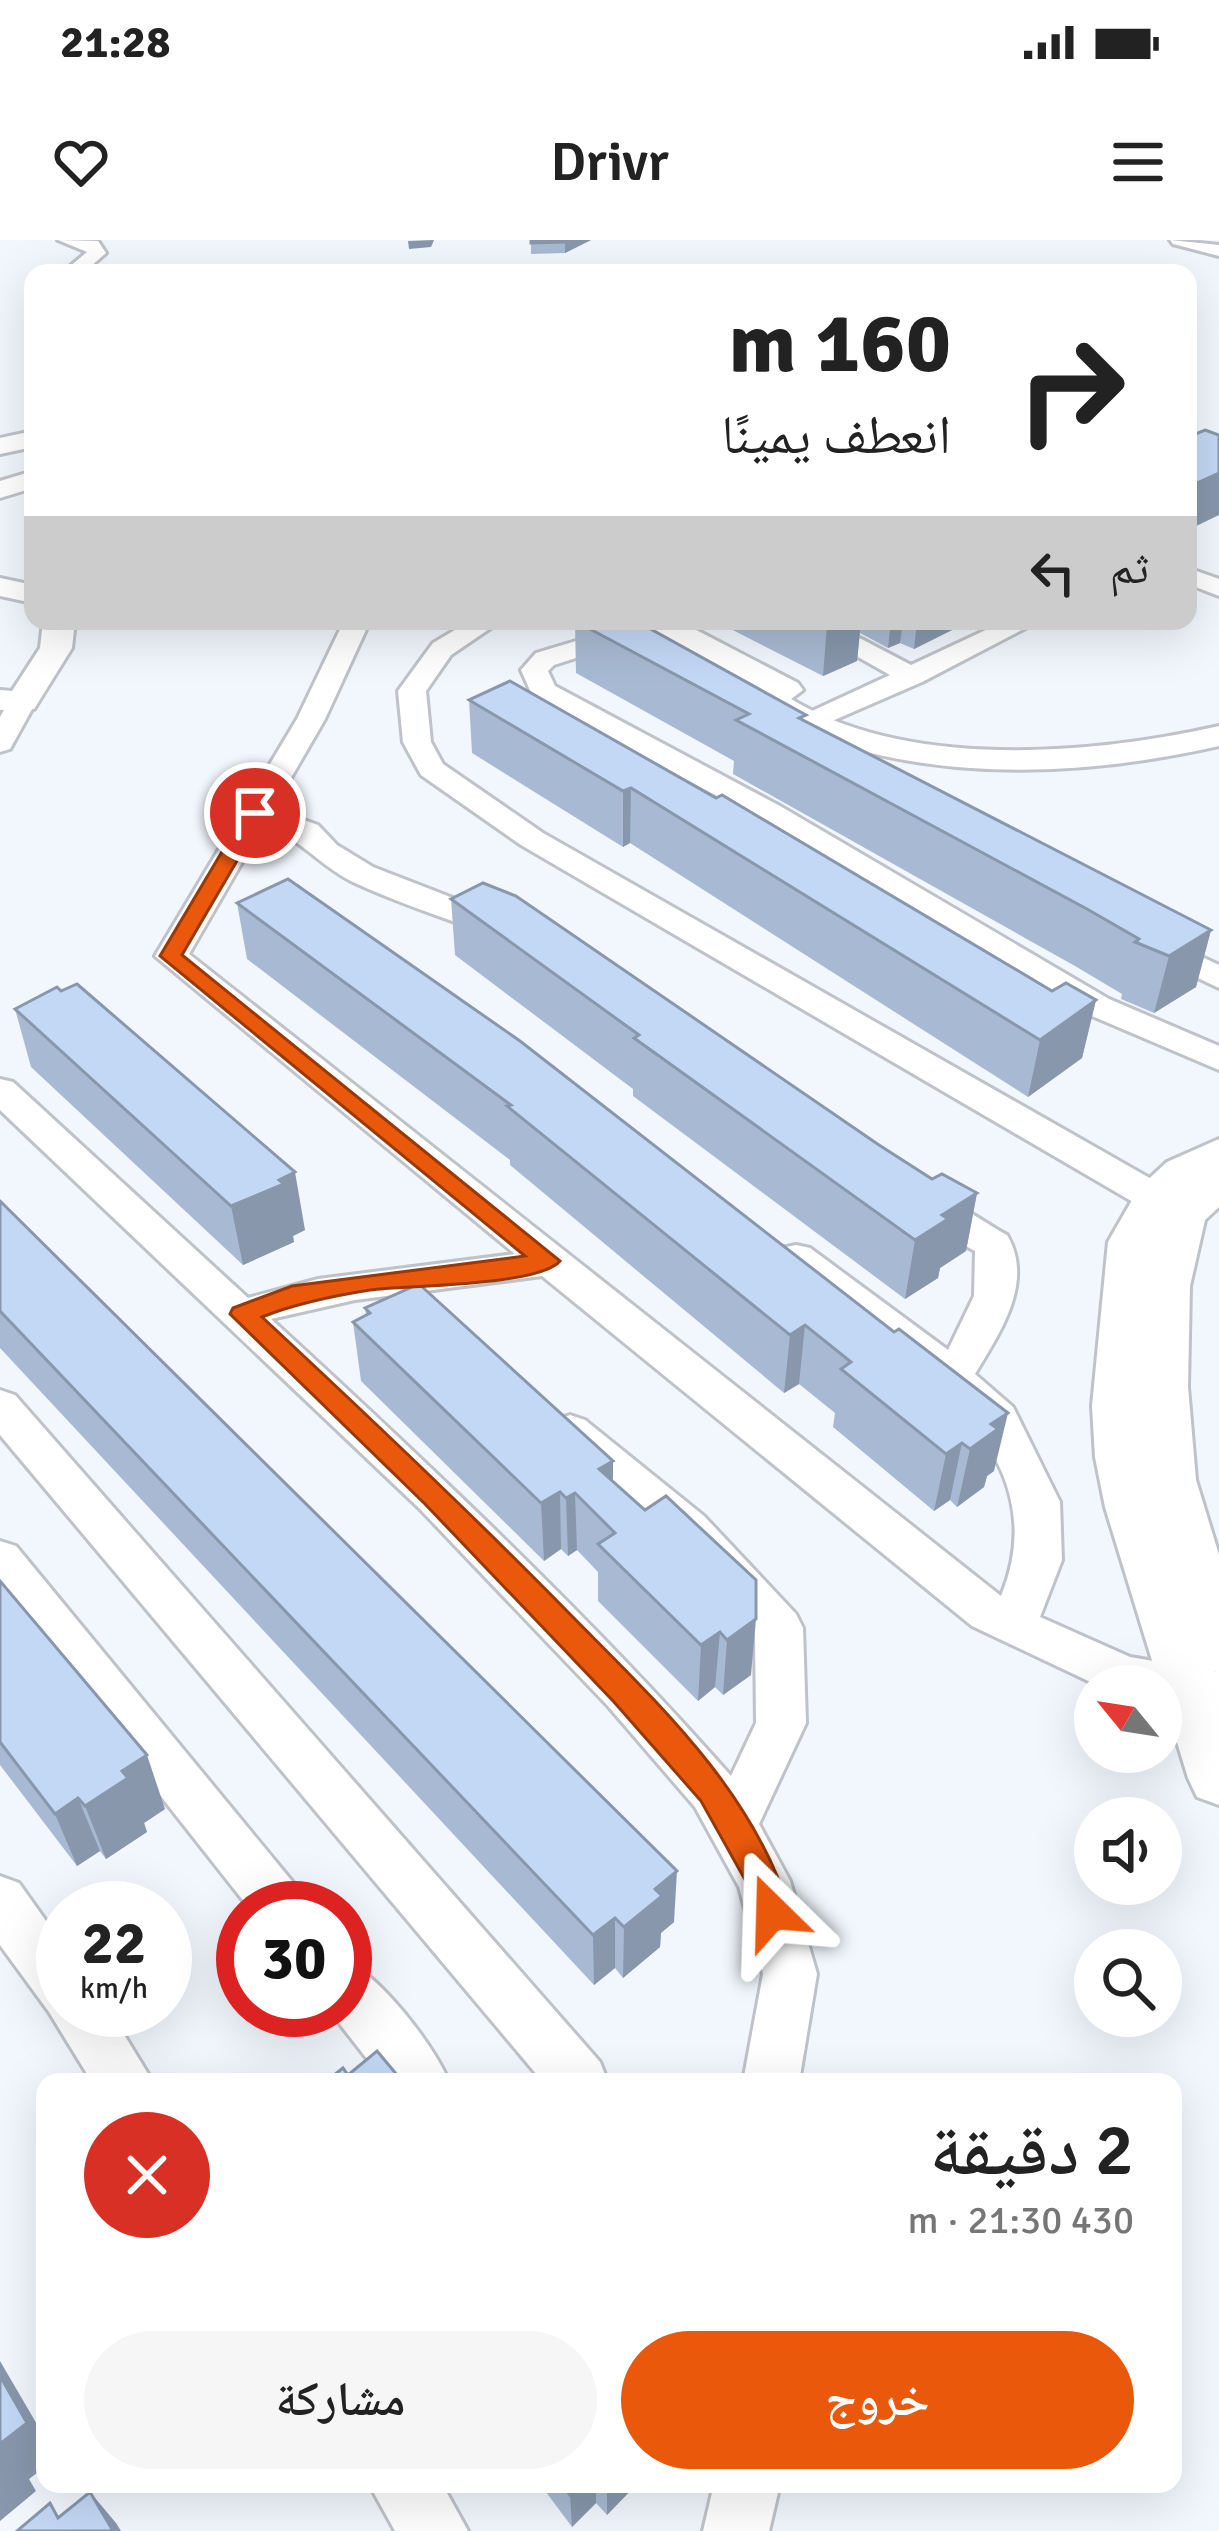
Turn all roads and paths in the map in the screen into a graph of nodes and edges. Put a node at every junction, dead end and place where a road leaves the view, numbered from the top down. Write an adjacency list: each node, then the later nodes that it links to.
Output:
1 (67, 240): 4 (street)
2 (1179, 240): 3 (street)
3 (1219, 251)
4 (83, 264)
5 (58, 630): 17 (street)
6 (354, 630): 22 (street)
7 (473, 630): 32 (street)
8 (602, 630): 28 (street)
9 (611, 630): 14 (street)
10 (617, 630): 15 (street)
11 (670, 630): 15 (street)
12 (824, 630): 16 (street)
13 (1007, 630): 16 (street)
14 (648, 663)
15 (742, 674): 19 (street)
16 (912, 676): 19 (street)
17 (11, 701): 21 (street)
18 (1219, 715): 19 (street)
19 (815, 728): 20 (street)
20 (1219, 736)
21 (0, 743)
22 (255, 813): 23 (street); 26 (street)
23 (219, 874): 24 (street); 34 (street)
24 (256, 892)
25 (1124, 929): 27 (street)
26 (533, 942)
27 (1219, 978)
28 (1219, 1059)
29 (0, 1090): 35 (street)
30 (1219, 1154): 32 (street)
31 (898, 1192): 36 (street)
32 (1186, 1198): 41 (street); 42 (street)
33 (773, 1241): 36 (street)
34 (548, 1261): 35 (street); 40 (street)
35 (243, 1314): 44 (street)
36 (952, 1378): 40 (street)
37 (0, 1406): 52 (street)
38 (544, 1409): 44 (street)
39 (0, 1559): 45 (street)
40 (1013, 1625): 42 (street)
41 (1219, 1649)
42 (1204, 1692): 43 (street)
43 (1219, 1778)
44 (733, 1826): 53 (street)
45 (259, 1881)
46 (0, 1900): 47 (street)
47 (36, 1952)
48 (372, 2021): 51 (street)
49 (94, 2037): 50 (street)
50 (119, 2073)
51 (414, 2073)
52 (572, 2073)
53 (773, 2073)
54 (408, 2493): 56 (street)
55 (745, 2493): 57 (street)
56 (435, 2531)
57 (736, 2531)

